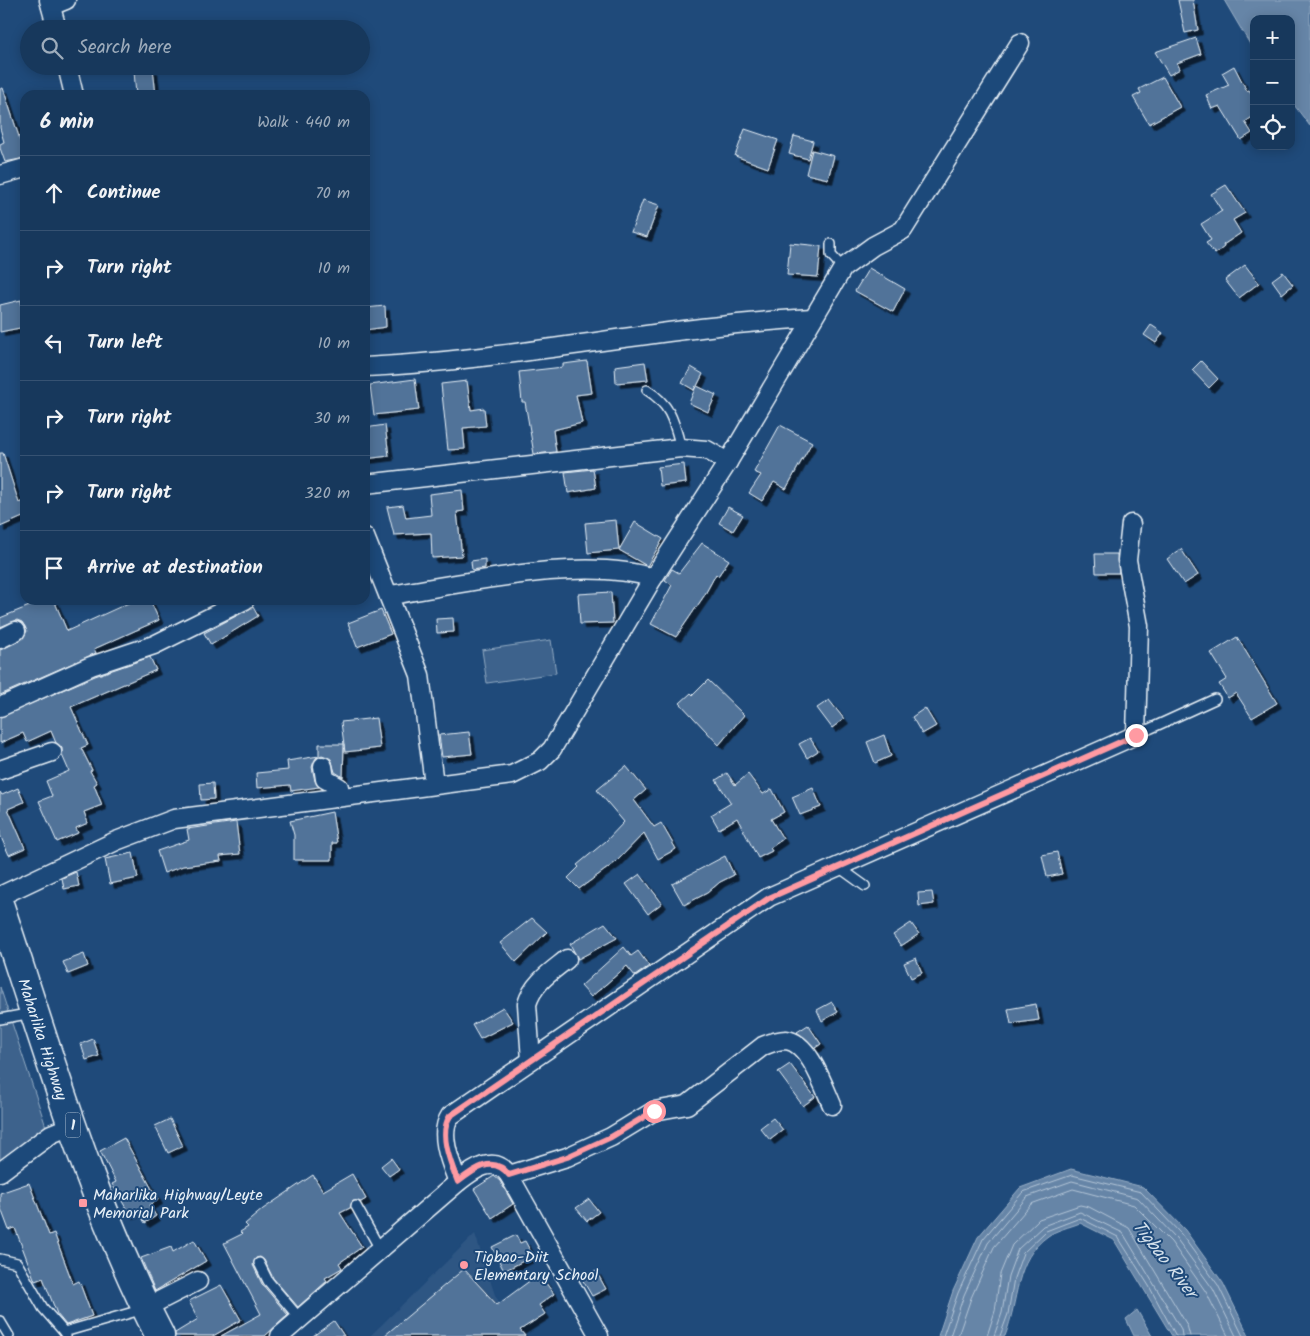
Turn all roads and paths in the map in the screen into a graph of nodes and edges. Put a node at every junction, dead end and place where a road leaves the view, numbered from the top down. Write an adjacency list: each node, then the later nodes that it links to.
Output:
1 (55, 2): 2 (street)
2 (56, 20)
3 (1020, 43): 9 (street)
4 (68, 75): 5 (street)
5 (73, 90)
6 (20, 170): 7 (street)
7 (0, 176)
8 (831, 244): 9 (lane)
9 (843, 268): 10 (street)
10 (813, 318): 11 (street); 14 (street)
11 (370, 367)
12 (647, 390): 13 (lane)
13 (680, 448): 14 (street); 15 (street)
14 (728, 462): 18 (street)
15 (370, 483)
16 (1131, 524): 25 (street)
17 (370, 549): 19 (street)
18 (653, 578): 19 (street); 29 (street)
19 (390, 595): 29 (street)
20 (235, 605): 24 (street)
21 (16, 631): 22 (street)
22 (0, 639)
23 (1215, 699): 25 (lane)
24 (0, 707)
25 (1136, 735): 31 (street)
26 (52, 752): 28 (street)
27 (323, 766): 30 (street)
28 (0, 770)
29 (434, 784): 30 (street)
30 (340, 796): 33 (street)
31 (840, 868): 32 (lane); 38 (street)
32 (865, 886)
33 (0, 896)
34 (0, 907): 36 (highway, Maharlika Highway / 1)
35 (567, 959): 38 (street)
36 (35, 1012): 37 (lane); 40 (highway, Maharlika Highway / 1)
37 (0, 1019)
38 (531, 1060): 43 (street)
39 (832, 1105): 42 (street)
40 (73, 1125): 41 (street); 49 (highway, Maharlika Highway / 1)
41 (0, 1172)
42 (509, 1175): 43 (street); 56 (street)
43 (458, 1182): 45 (street)
44 (356, 1206): 45 (lane)
45 (380, 1249): 50 (street)
46 (0, 1259): 52 (lane)
47 (259, 1263): 50 (lane)
48 (198, 1281): 49 (street)
49 (145, 1308): 52 (lane); 54 (highway, Maharlika Highway / 1)
50 (300, 1318): 55 (street)
51 (0, 1321): 53 (lane)
52 (65, 1334)
53 (9, 1336)
54 (160, 1336)
55 (280, 1336)
56 (599, 1336)

